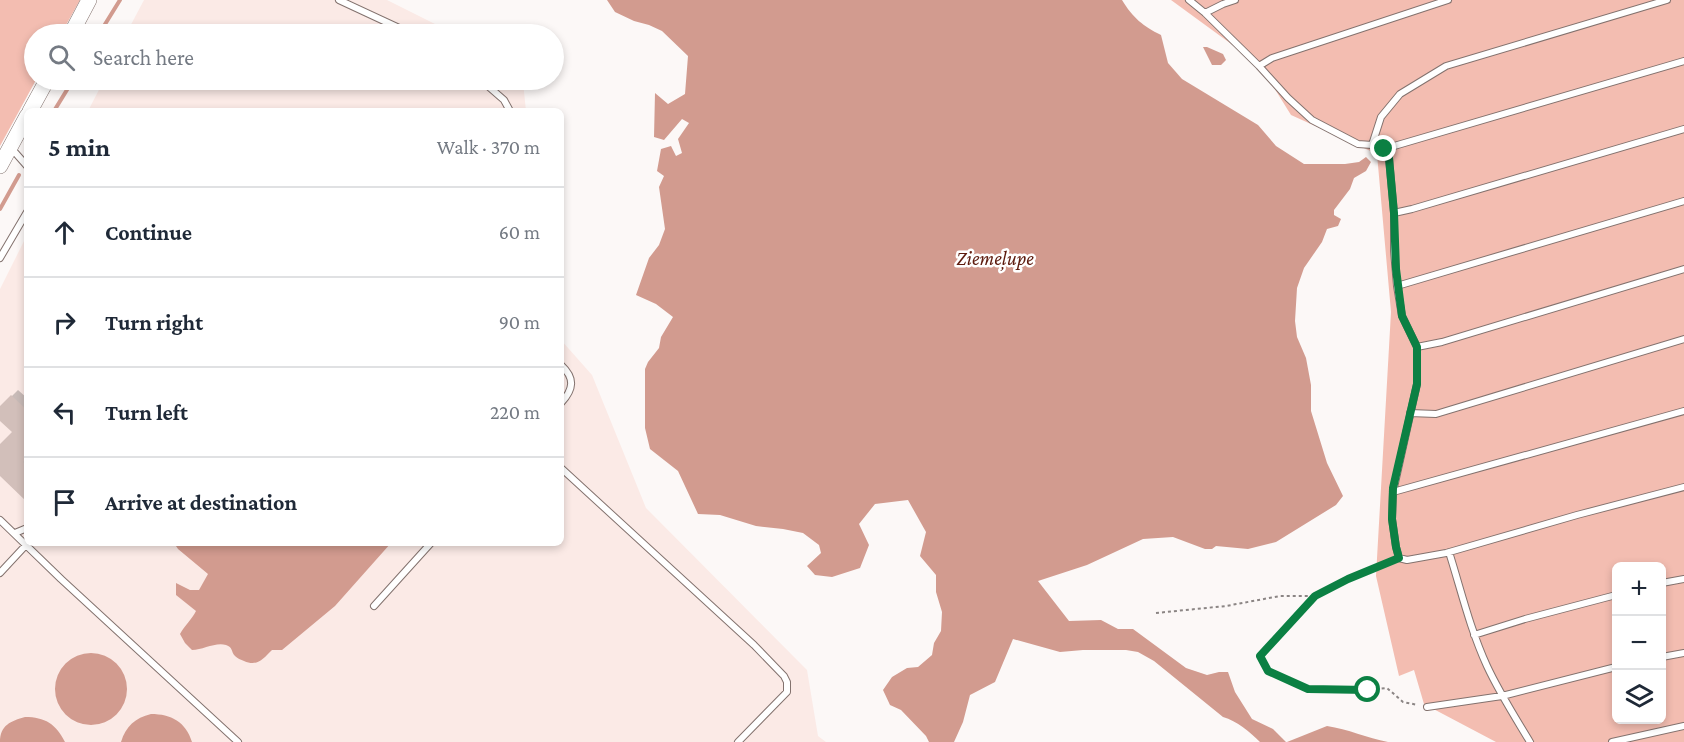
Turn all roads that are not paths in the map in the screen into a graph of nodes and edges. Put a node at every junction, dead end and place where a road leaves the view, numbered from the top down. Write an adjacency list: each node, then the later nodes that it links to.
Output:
1 (89, 0): 8 (street)
2 (339, 0): 9 (lane)
3 (1189, 0): 7 (lane)
4 (1235, 0): 7 (lane)
5 (1448, 0): 11 (lane)
6 (1667, 0): 18 (lane)
7 (1205, 13): 11 (lane)
8 (76, 24)
9 (391, 24)
10 (1684, 61): 20 (lane)
11 (1259, 66): 18 (lane)
12 (42, 90): 14 (street)
13 (492, 90): 15 (lane)
14 (32, 108)
15 (508, 108)
16 (24, 121): 19 (street)
17 (1684, 129): 24 (lane)
18 (1372, 145): 20 (lane)
19 (10, 147): 21 (lane); 22 (street)
20 (1384, 149): 24 (lane)
21 (24, 161)
22 (0, 166)
23 (1684, 201): 28 (lane)
24 (1394, 213): 28 (lane)
25 (24, 217): 26 (lane)
26 (0, 258)
27 (1684, 269): 30 (lane)
28 (1397, 286): 30 (lane)
29 (1684, 339): 34 (lane)
30 (1417, 347): 34 (lane)
31 (564, 368): 32 (lane)
32 (564, 400)
33 (1684, 411): 37 (lane)
34 (1410, 413): 37 (lane)
35 (564, 471): 59 (lane)
36 (1684, 487): 45 (lane)
37 (1393, 492): 45 (lane)
38 (0, 520): 40 (lane)
39 (24, 529): 40 (lane)
40 (15, 533): 41 (lane)
41 (24, 543)
42 (25, 546): 46 (lane)
43 (27, 546): 58 (lane)
44 (428, 546): 50 (lane)
45 (1449, 552): 51 (lane)
46 (0, 573)
47 (1684, 579): 48 (lane)
48 (1666, 582)
49 (1612, 596): 51 (lane)
50 (374, 606)
51 (1474, 635): 55 (lane)
52 (1684, 653): 53 (lane)
53 (1666, 656)
54 (1612, 668): 55 (lane)
55 (1502, 696): 56 (lane); 60 (lane)
56 (1427, 707)
57 (1684, 726): 61 (lane)
58 (238, 742)
59 (738, 742)
60 (1530, 742)
61 (1612, 742)

